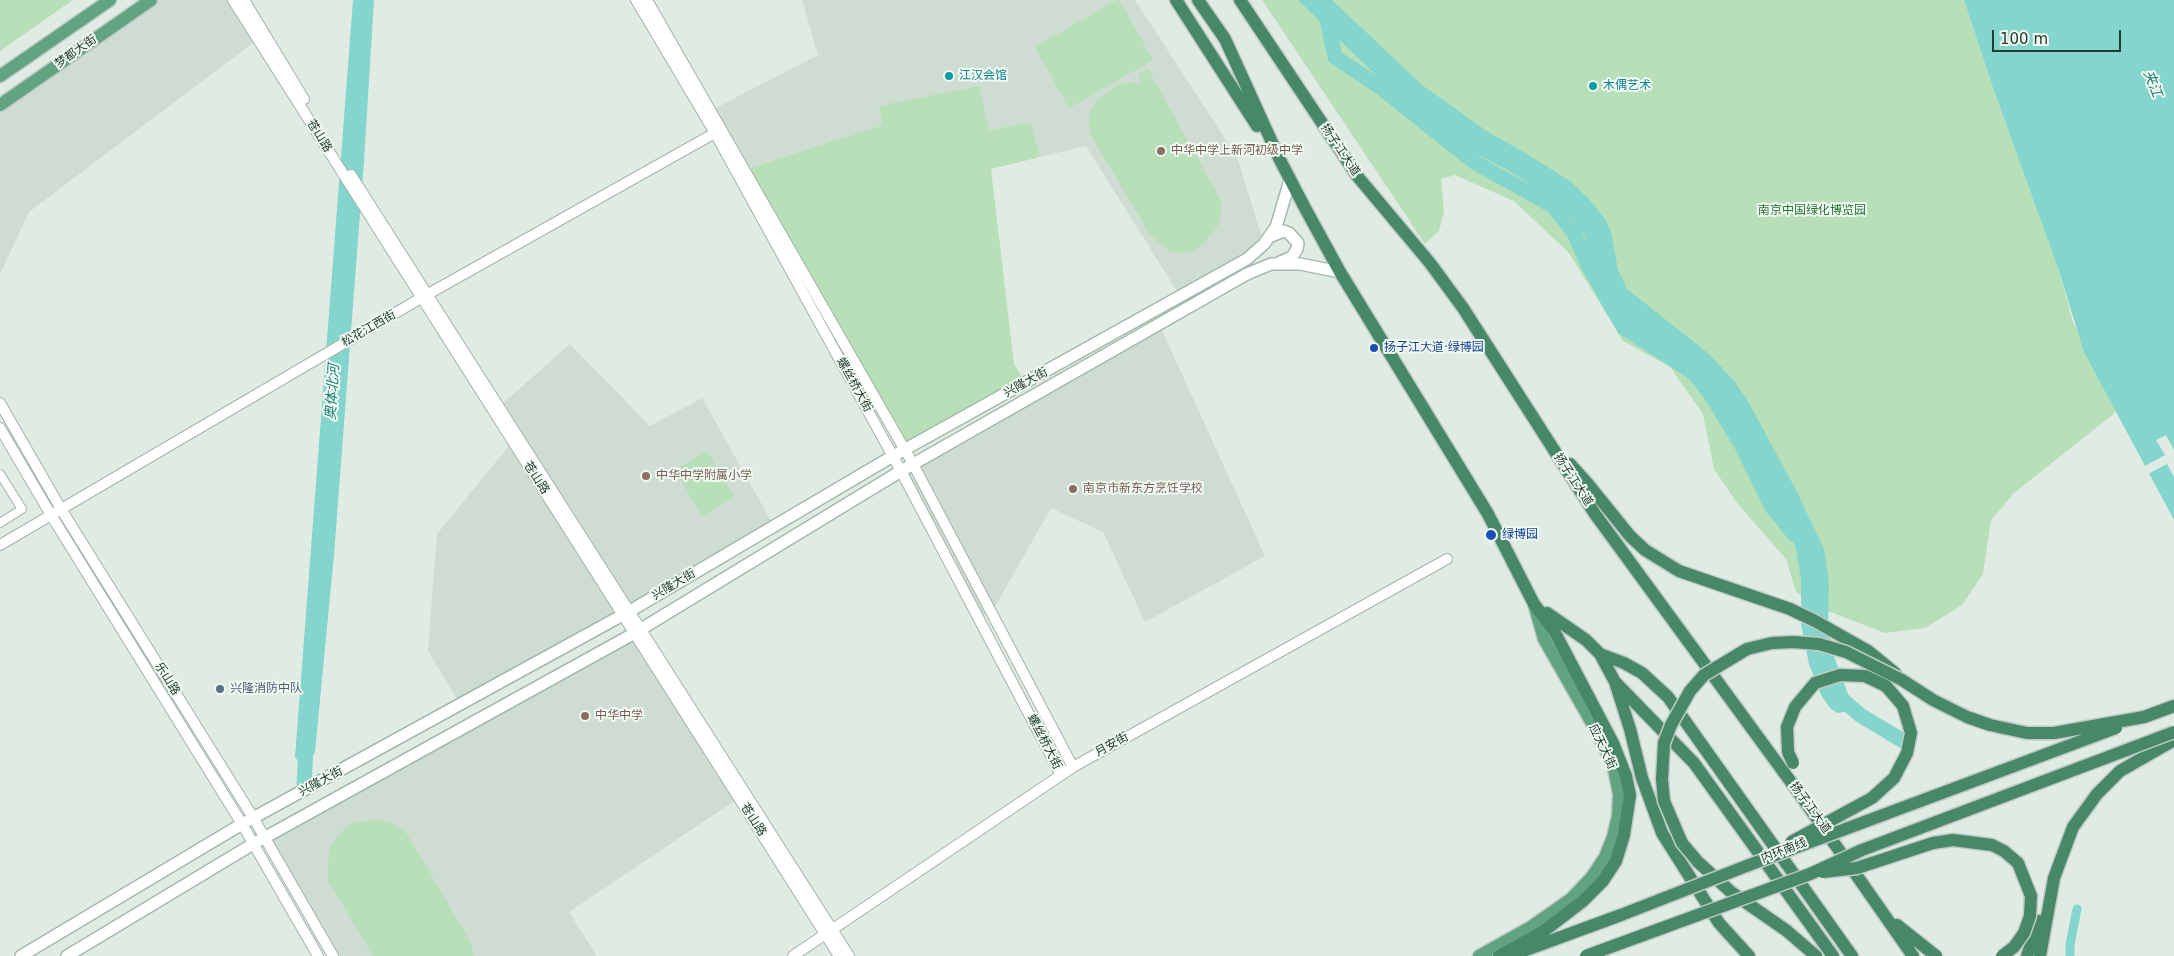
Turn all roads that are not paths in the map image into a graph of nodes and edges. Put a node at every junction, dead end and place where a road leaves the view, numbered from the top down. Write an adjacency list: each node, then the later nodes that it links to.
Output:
1 (110, 0): 10 (main road, 梦都大街)
2 (151, 0): 11 (main road, 梦都大街)
3 (233, 0): 14 (street, 苍山路)
4 (244, 0): 14 (street, 苍山路)
5 (636, 0): 12 (street, 螺丝桥大街)
6 (647, 0): 23 (street, 螺丝桥大街)
7 (1176, 0): 13 (highway)
8 (1198, 0): 13 (highway)
9 (1240, 0): 22 (highway, 扬子江大道)
10 (0, 76)
11 (0, 104)
12 (715, 133): 19 (street, 松花江西街); 24 (street, 螺丝桥大街)
13 (1280, 160): 15 (highway)
14 (340, 164): 19 (street, 苍山路)
15 (1290, 180): 16 (main road, 兴隆大街); 18 (highway)
16 (1268, 238): 17 (main road); 23 (main road, 兴隆大街)
17 (1271, 264): 18 (main road, 兴隆大街); 25 (main road, 兴隆大街)
18 (1340, 272): 33 (highway)
19 (425, 296): 28 (street, 松花江西街); 34 (street, 苍山路)
20 (0, 403): 28 (street, 乐山路)
21 (0, 428): 29 (street, 乐山路)
22 (1550, 444): 37 (highway, bridge); 45 (highway, 扬子江大道)
23 (905, 450): 24 (main road, 兴隆大街); 25 (street, 螺丝桥大街)
24 (894, 456): 26 (street, 螺丝桥大街); 34 (main road, 兴隆大街)
25 (913, 464): 26 (main road, 兴隆大街); 43 (street, 螺丝桥大街)
26 (902, 471): 35 (main road, 兴隆大街); 44 (street, 螺丝桥大街)
27 (0, 474): 30 (street)
28 (62, 509): 29 (street, 松花江西街); 46 (street, 乐山路)
29 (50, 515): 31 (street, 松花江西街); 47 (street, 乐山路)
30 (0, 523)
31 (0, 546)
32 (1447, 559): 43 (street, 月安街)
33 (1534, 604): 36 (highway); 62 (main road, 应天大街); 63 (highway)
34 (626, 613): 35 (street, 苍山路); 46 (main road, 兴隆大街)
35 (638, 631): 48 (main road, 兴隆大街); 54 (street, 苍山路)
36 (1600, 654): 38 (highway); 69 (highway)
37 (1902, 680): 40 (highway, bridge); 67 (highway, bridge)
38 (1615, 682): 66 (highway); 68 (highway)
39 (2174, 706): 40 (highway)
40 (2144, 717): 50 (highway, 内环南线, bridge)
41 (2174, 732): 51 (highway, bridge)
42 (2174, 740): 52 (highway)
43 (1073, 767): 44 (street, 月安街)
44 (1061, 775): 54 (street, 月安街)
45 (1799, 793): 50 (highway, bridge); 53 (highway, 扬子江大道)
46 (254, 819): 47 (main road, 兴隆大街); 48 (street, 乐山路)
47 (242, 824): 49 (street, 乐山路); 55 (main road, 兴隆大街)
48 (264, 839): 49 (main road, 兴隆大街); 58 (street, 乐山路)
49 (253, 844): 56 (main road, 兴隆大街); 57 (street, 乐山路)
50 (1749, 865): 64 (highway, 内环南线, bridge)
51 (1810, 874): 65 (highway, bridge); 72 (highway, bridge)
52 (2054, 878): 73 (highway); 74 (highway)
53 (1887, 916): 70 (highway, 扬子江大道); 71 (highway)
54 (829, 932): 59 (street, 月安街); 60 (street, 苍山路); 61 (street, 苍山路)
55 (21, 956)
56 (67, 956)
57 (318, 956)
58 (333, 956)
59 (793, 956)
60 (839, 956)
61 (849, 956)
62 (1479, 956)
63 (1499, 956)
64 (1509, 956)
65 (1586, 956)
66 (1749, 956)
67 (1816, 956)
68 (1833, 956)
69 (1852, 956)
70 (1912, 956)
71 (1936, 956)
72 (2002, 956)
73 (2027, 956)
74 (2040, 956)

